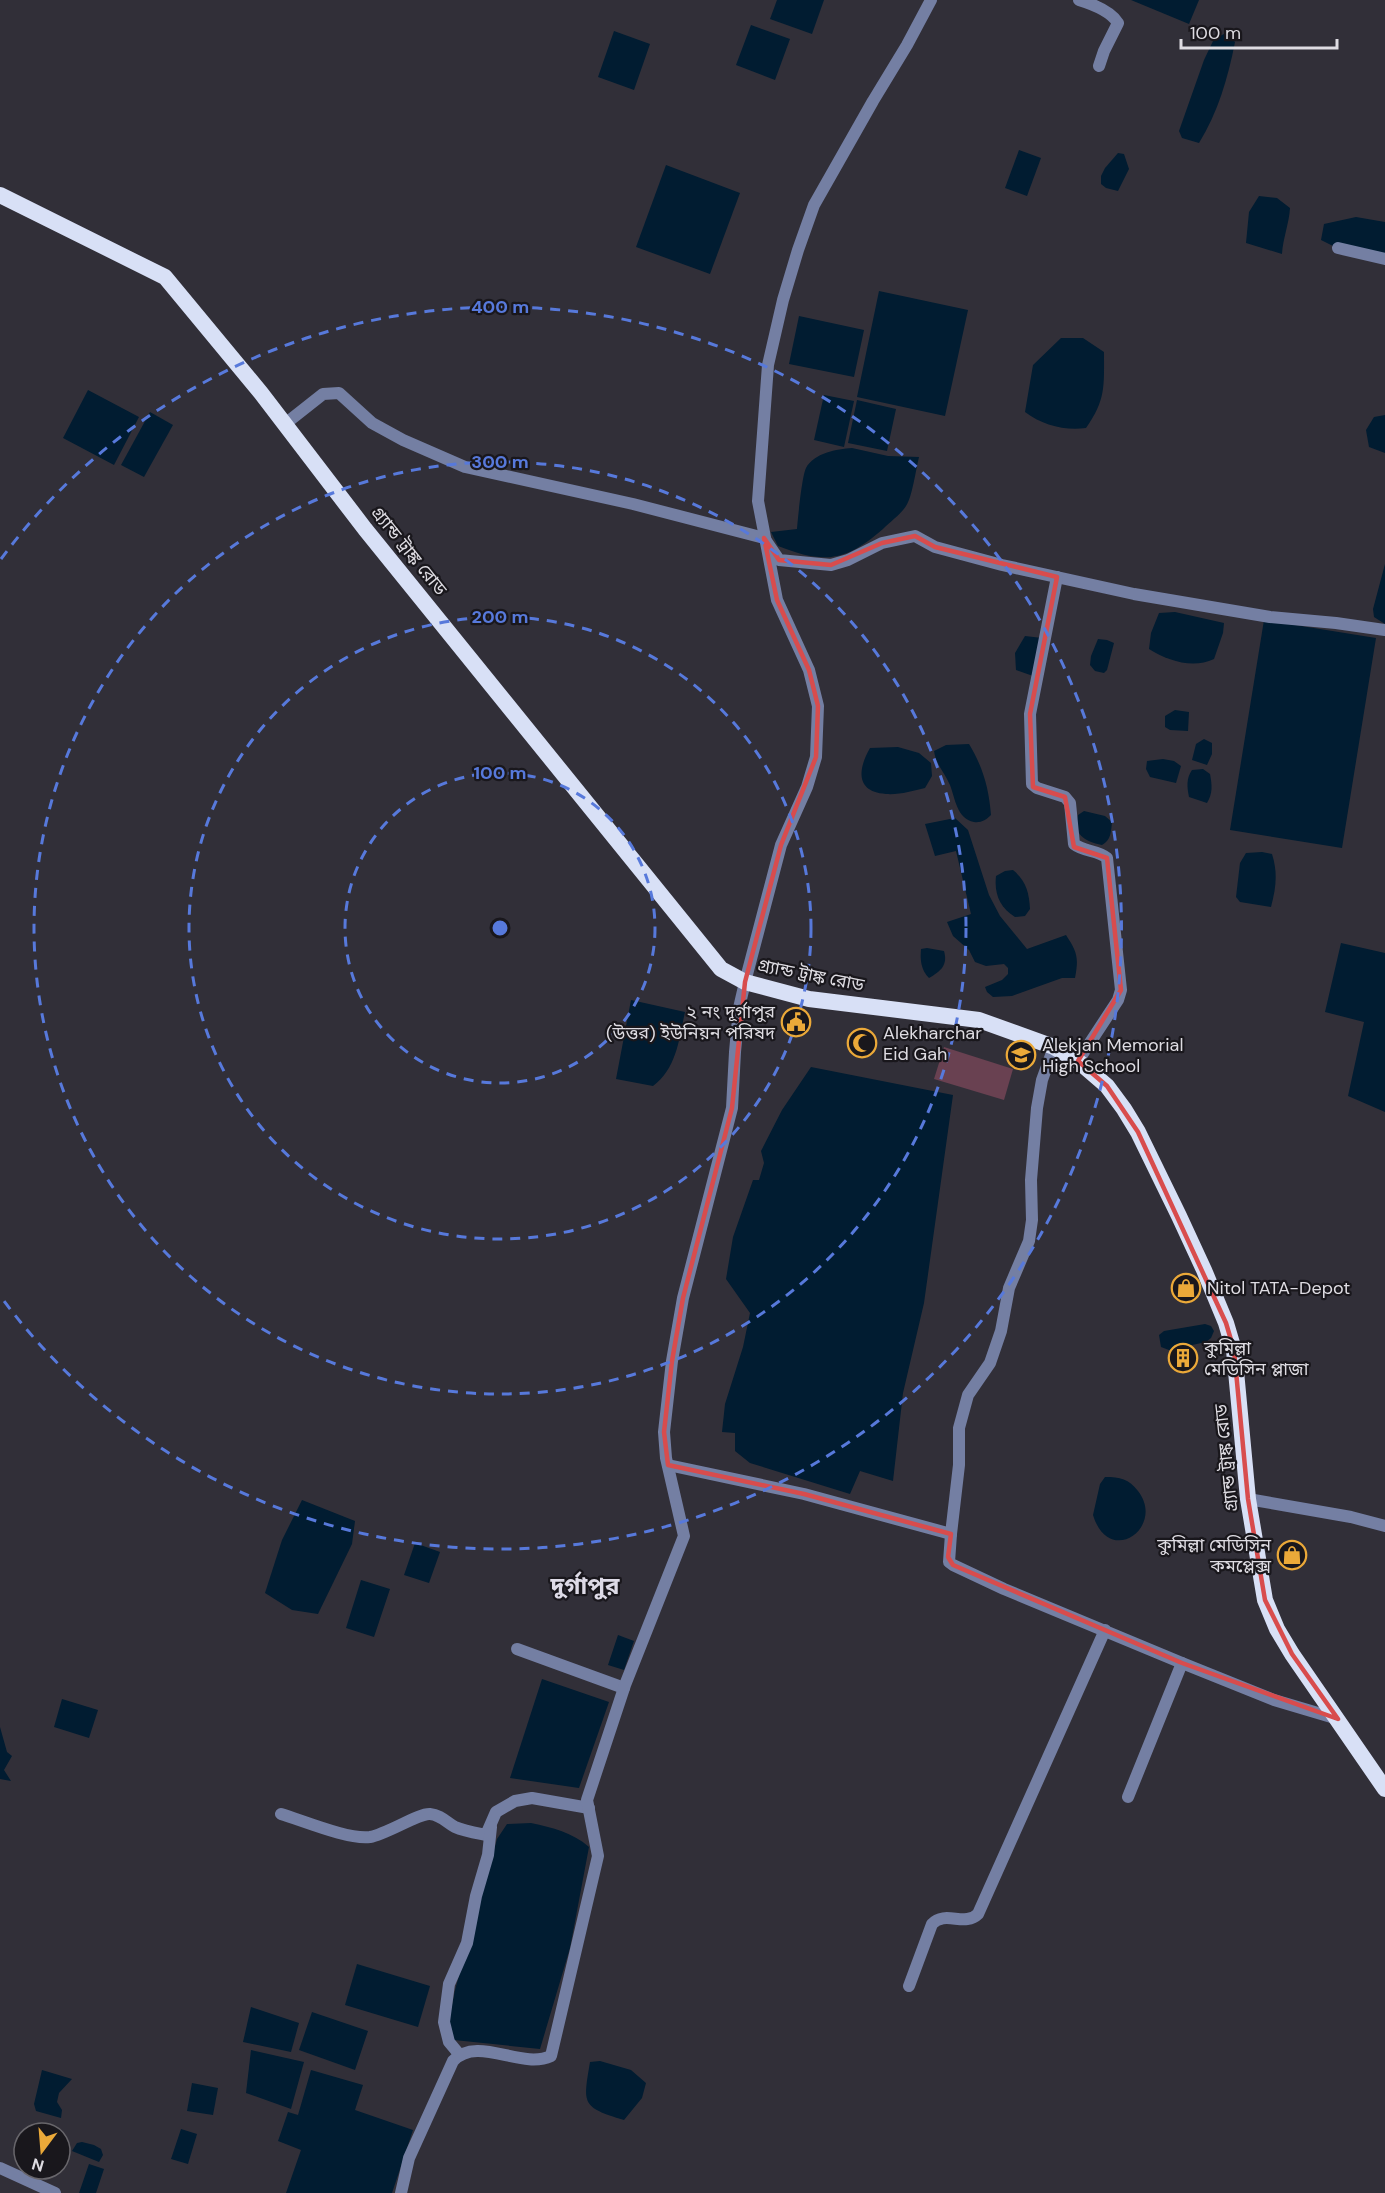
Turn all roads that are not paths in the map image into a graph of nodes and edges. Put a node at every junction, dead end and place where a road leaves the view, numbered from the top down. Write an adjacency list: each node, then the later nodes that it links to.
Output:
1 (931, 0): 8 (street)
2 (1079, 0): 3 (street)
3 (1098, 66)
4 (0, 195): 7 (highway, গ্র্যান্ড ট্রাঙ্ক রোড)
5 (1338, 248): 6 (street)
6 (1385, 259)
7 (285, 424): 8 (street); 11 (highway, গ্র্যান্ড ট্রাঙ্ক রোড)
8 (764, 538): 9 (street); 11 (street)
9 (1058, 577): 10 (street); 13 (street)
10 (1385, 630)
11 (745, 982): 12 (highway, গ্র্যান্ড ট্রাঙ্ক রোড); 14 (street)
12 (1054, 1047): 13 (highway, গ্র্যান্ড ট্রাঙ্ক রোড); 17 (street)
13 (1078, 1061): 15 (highway, গ্র্যান্ড ট্রাঙ্ক রোড)
14 (668, 1465): 17 (street); 21 (street)
15 (1248, 1499): 16 (street); 22 (highway, গ্র্যান্ড ট্রাঙ্ক রোড)
16 (1385, 1526)
17 (951, 1534): 18 (street)
18 (1105, 1630): 20 (street); 28 (street)
19 (517, 1649): 21 (street)
20 (1182, 1663): 22 (street); 24 (street)
21 (624, 1688): 25 (street)
22 (1338, 1719): 23 (highway, গ্র্যান্ড ট্রাঙ্ক রোড)
23 (1385, 1789)
24 (1128, 1797)
25 (589, 1808): 27 (street); 29 (street)
26 (281, 1814): 27 (street)
27 (491, 1826): 29 (street)
28 (909, 1986)
29 (459, 2054): 32 (street)
30 (0, 2168): 31 (street)
31 (55, 2193)
32 (401, 2193)

